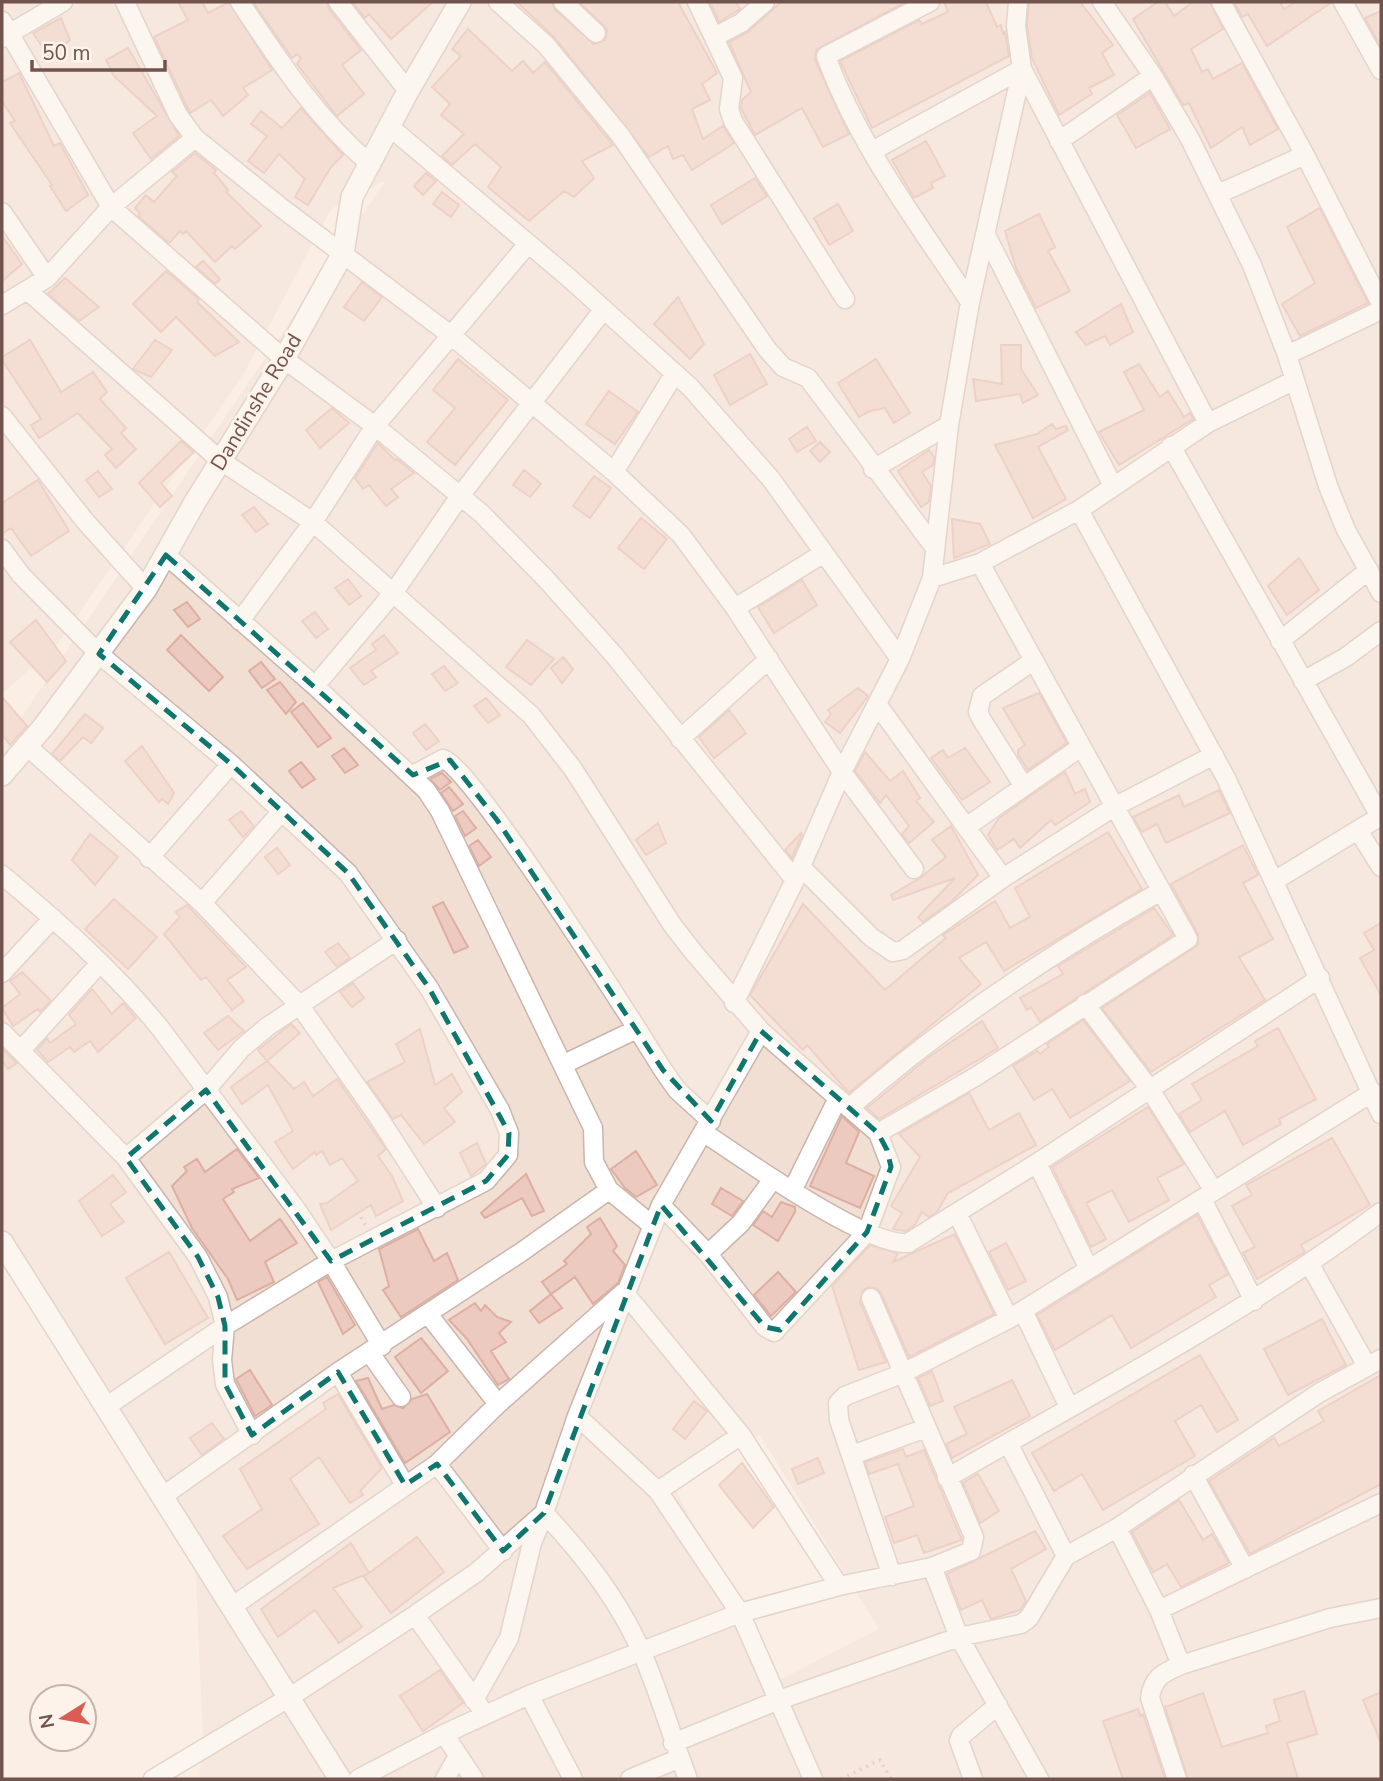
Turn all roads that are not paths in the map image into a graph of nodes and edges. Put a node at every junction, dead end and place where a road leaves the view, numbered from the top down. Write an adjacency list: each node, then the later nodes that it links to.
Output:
1 (64, 2): 15 (street)
2 (125, 2): 23 (street)
3 (240, 2): 27 (street)
4 (338, 2): 21 (street)
5 (460, 2): 21 (street, Dandinshe Road)
6 (498, 2): 54 (street)
7 (563, 2): 16 (street)
8 (697, 2): 17 (street)
9 (765, 2): 17 (street)
10 (1018, 2): 18 (street)
11 (1221, 2): 26 (street)
12 (1343, 2): 19 (street)
13 (922, 3): 25 (street)
14 (1111, 5): 20 (street)
15 (4, 31): 29 (street)
16 (596, 33)
17 (714, 37): 36 (street)
18 (1023, 69): 24 (street); 25 (street); 31 (street)
19 (1381, 70)
20 (1153, 76): 24 (street); 28 (street)
21 (408, 90): 22 (street, Dandinshe Road)
22 (391, 128): 27 (street, Dandinshe Road); 32 (street)
23 (195, 138): 29 (street); 33 (street)
24 (1059, 141): 49 (street)
25 (872, 151): 37 (street)
26 (1305, 155): 28 (street); 38 (street)
27 (370, 164): 33 (street, Dandinshe Road)
28 (1217, 194): 43 (street)
29 (111, 206): 34 (street); 44 (street)
30 (2, 212): 34 (street)
31 (986, 235): 37 (street); 56 (street)
32 (527, 245): 40 (street); 42 (street)
33 (343, 253): 42 (street); 44 (street, Dandinshe Road)
34 (47, 278): 35 (street)
35 (27, 290): 39 (street); 53 (street)
36 (845, 299)
37 (970, 302): 50 (street)
38 (1381, 304)
39 (2, 305)
40 (604, 309): 45 (street); 47 (street)
41 (1381, 310): 43 (street)
42 (452, 336): 47 (street); 51 (street)
43 (1287, 355): 46 (street)
44 (284, 359): 51 (street); 53 (street, Dandinshe Road)
45 (675, 373): 55 (street); 62 (street)
46 (1295, 380): 49 (street); 65 (street)
47 (530, 404): 55 (street); 57 (street)
48 (3, 420): 67 (street)
49 (1208, 423): 52 (street)
50 (949, 425): 54 (street); 60 (street)
51 (375, 426): 57 (street); 59 (street)
52 (1171, 446): 56 (street); 73 (street)
53 (222, 461): 59 (street); 63 (street, Dandinshe Road)
54 (873, 469): 60 (street)
55 (614, 472): 70 (street)
56 (1113, 486): 58 (street)
57 (460, 496): 68 (street); 81 (street)
58 (1079, 510): 64 (street); 84 (street)
59 (313, 522): 68 (street); 71 (street)
60 (935, 548): 66 (street)
61 (2, 549): 74 (street)
62 (824, 554): 70 (street); 76 (street)
63 (166, 555): 67 (street, Dandinshe Road); 71 (street)
64 (980, 563): 66 (street); 77 (street)
65 (1369, 570): 69 (street); 73 (street)
66 (932, 578): 76 (street)
67 (146, 589): 74 (street, Dandinshe Road)
68 (394, 592): 79 (street); 109 (street)
69 (1381, 593)
70 (735, 608): 75 (street)
71 (240, 621): 79 (street)
72 (1381, 631): 78 (street)
73 (1280, 641): 78 (street)
74 (99, 654): 82 (street, Dandinshe Road); 85 (street)
75 (769, 659): 81 (street); 86 (street)
76 (900, 659): 80 (street)
77 (1033, 661): 83 (street); 89 (street)
78 (1303, 681): 92 (street)
79 (315, 686): 88 (street)
80 (877, 704): 86 (street); 93 (street)
81 (680, 739): 98 (street)
82 (27, 746): 87 (street, Dandinshe Road); 95 (street)
83 (1081, 747): 89 (street); 90 (street)
84 (1213, 755): 90 (street); 101 (street)
85 (231, 764): 91 (street); 95 (street)
86 (842, 772): 97 (street); 98 (street)
87 (2, 775)
88 (412, 775): 112 (street); 116 (street)
89 (1023, 785): 93 (street)
90 (1114, 807): 100 (street); 102 (street)
91 (282, 811): 103 (street); 105 (street)
92 (1381, 816): 94 (street)
93 (966, 827): 100 (street)
94 (1358, 830): 96 (street); 101 (street)
95 (149, 858): 103 (street)
96 (1381, 867)
97 (914, 869)
98 (798, 873): 100 (street); 109 (street)
99 (2, 875): 104 (street)
100 (1003, 878)
101 (1275, 881): 108 (street)
102 (1161, 891): 110 (street); 120 (street)
103 (202, 903): 111 (street)
104 (53, 918): 106 (street); 107 (street)
105 (397, 940): 111 (street); 131 (street)
106 (100, 963): 115 (street); 118 (street)
107 (2, 973)
108 (1320, 978): 117 (street); 119 (street)
109 (734, 1003): 113 (street)
110 (1085, 1004): 117 (street); 123 (street)
111 (300, 1006): 118 (street); 131 (street)
112 (637, 1029): 116 (street); 122 (street)
113 (761, 1031): 120 (street); 122 (street)
114 (2, 1032): 115 (street)
115 (22, 1049): 124 (street)
116 (564, 1064): 127 (street)
117 (1149, 1088): 125 (street); 129 (street)
118 (206, 1090): 124 (street); 138 (street)
119 (1373, 1092): 121 (street); 129 (street)
120 (843, 1103): 123 (street); 128 (street)
121 (1381, 1114)
122 (707, 1127): 126 (street); 130 (street)
123 (878, 1133): 135 (street)
124 (126, 1158): 146 (street)
125 (1037, 1163): 133 (street); 140 (street)
126 (773, 1179): 128 (street); 137 (street)
127 (609, 1190): 134 (street); 144 (street)
128 (792, 1191): 135 (street)
129 (1208, 1195): 140 (street); 143 (street)
130 (661, 1205): 134 (street); 137 (street)
131 (437, 1209): 138 (street)
132 (1381, 1212): 139 (street)
133 (957, 1213): 135 (street); 145 (street)
134 (653, 1226): 141 (street)
135 (867, 1232): 137 (street)
136 (2, 1242): 153 (street)
137 (708, 1254)
138 (331, 1261): 146 (street); 147 (street)
139 (1310, 1265): 143 (street); 148 (street)
140 (1089, 1269): 145 (street)
141 (629, 1292): 152 (street); 155 (street); 158 (street)
142 (871, 1298): 150 (street)
143 (1254, 1301): 154 (street)
144 (428, 1314): 147 (street); 152 (street)
145 (1016, 1315): 150 (street); 154 (street)
146 (225, 1326): 153 (street); 157 (street)
147 (376, 1350): 149 (street); 151 (street)
148 (1374, 1362): 162 (street)
149 (338, 1372): 157 (street); 164 (street)
150 (901, 1374): 156 (street); 160 (street)
151 (401, 1397)
152 (498, 1404): 161 (street)
153 (107, 1406): 166 (street)
154 (1069, 1407): 159 (street)
155 (577, 1416): 165 (street); 168 (street)
156 (926, 1428): 160 (street); 163 (street)
157 (252, 1435): 166 (street)
158 (741, 1435): 165 (street); 175 (street)
159 (1008, 1443): 163 (street); 171 (street)
160 (852, 1455): 174 (street)
161 (437, 1464): 164 (street); 170 (street)
162 (1193, 1475): 169 (street); 173 (street)
163 (947, 1478): 172 (street)
164 (405, 1485): 176 (street)
165 (658, 1491): 179 (street)
166 (163, 1496): 176 (street)
167 (1381, 1503): 173 (street)
168 (544, 1513): 170 (street); 182 (street); 186 (street)
169 (1116, 1528): 171 (street); 178 (street)
170 (503, 1552): 180 (street)
171 (1066, 1556): 181 (street)
172 (932, 1567): 174 (street); 181 (street)
173 (1245, 1569): 178 (street)
174 (892, 1576): 175 (street)
175 (839, 1586): 179 (street)
176 (233, 1606): 185 (street)
177 (1381, 1608): 183 (street)
178 (1159, 1610): 183 (street)
179 (740, 1613): 182 (street); 187 (street)
180 (415, 1615): 185 (street); 186 (street)
181 (959, 1637): 187 (street); 188 (street)
182 (642, 1653): 184 (street); 191 (street)
183 (1181, 1665): 204 (street)
184 (528, 1695): 189 (street); 193 (street)
185 (290, 1697): 194 (street); 195 (street)
186 (474, 1700): 189 (street)
187 (779, 1700): 191 (street); 201 (street)
188 (998, 1705): 202 (street); 203 (street)
189 (486, 1715): 190 (street)
190 (444, 1734): 192 (street); 196 (street)
191 (676, 1751): 199 (street); 200 (street)
192 (458, 1756): 197 (street); 198 (street)
193 (569, 1778)
194 (153, 1779)
195 (340, 1779)
196 (358, 1779)
197 (445, 1779)
198 (474, 1779)
199 (630, 1779)
200 (688, 1779)
201 (813, 1779)
202 (973, 1779)
203 (1039, 1779)
204 (1177, 1779)

